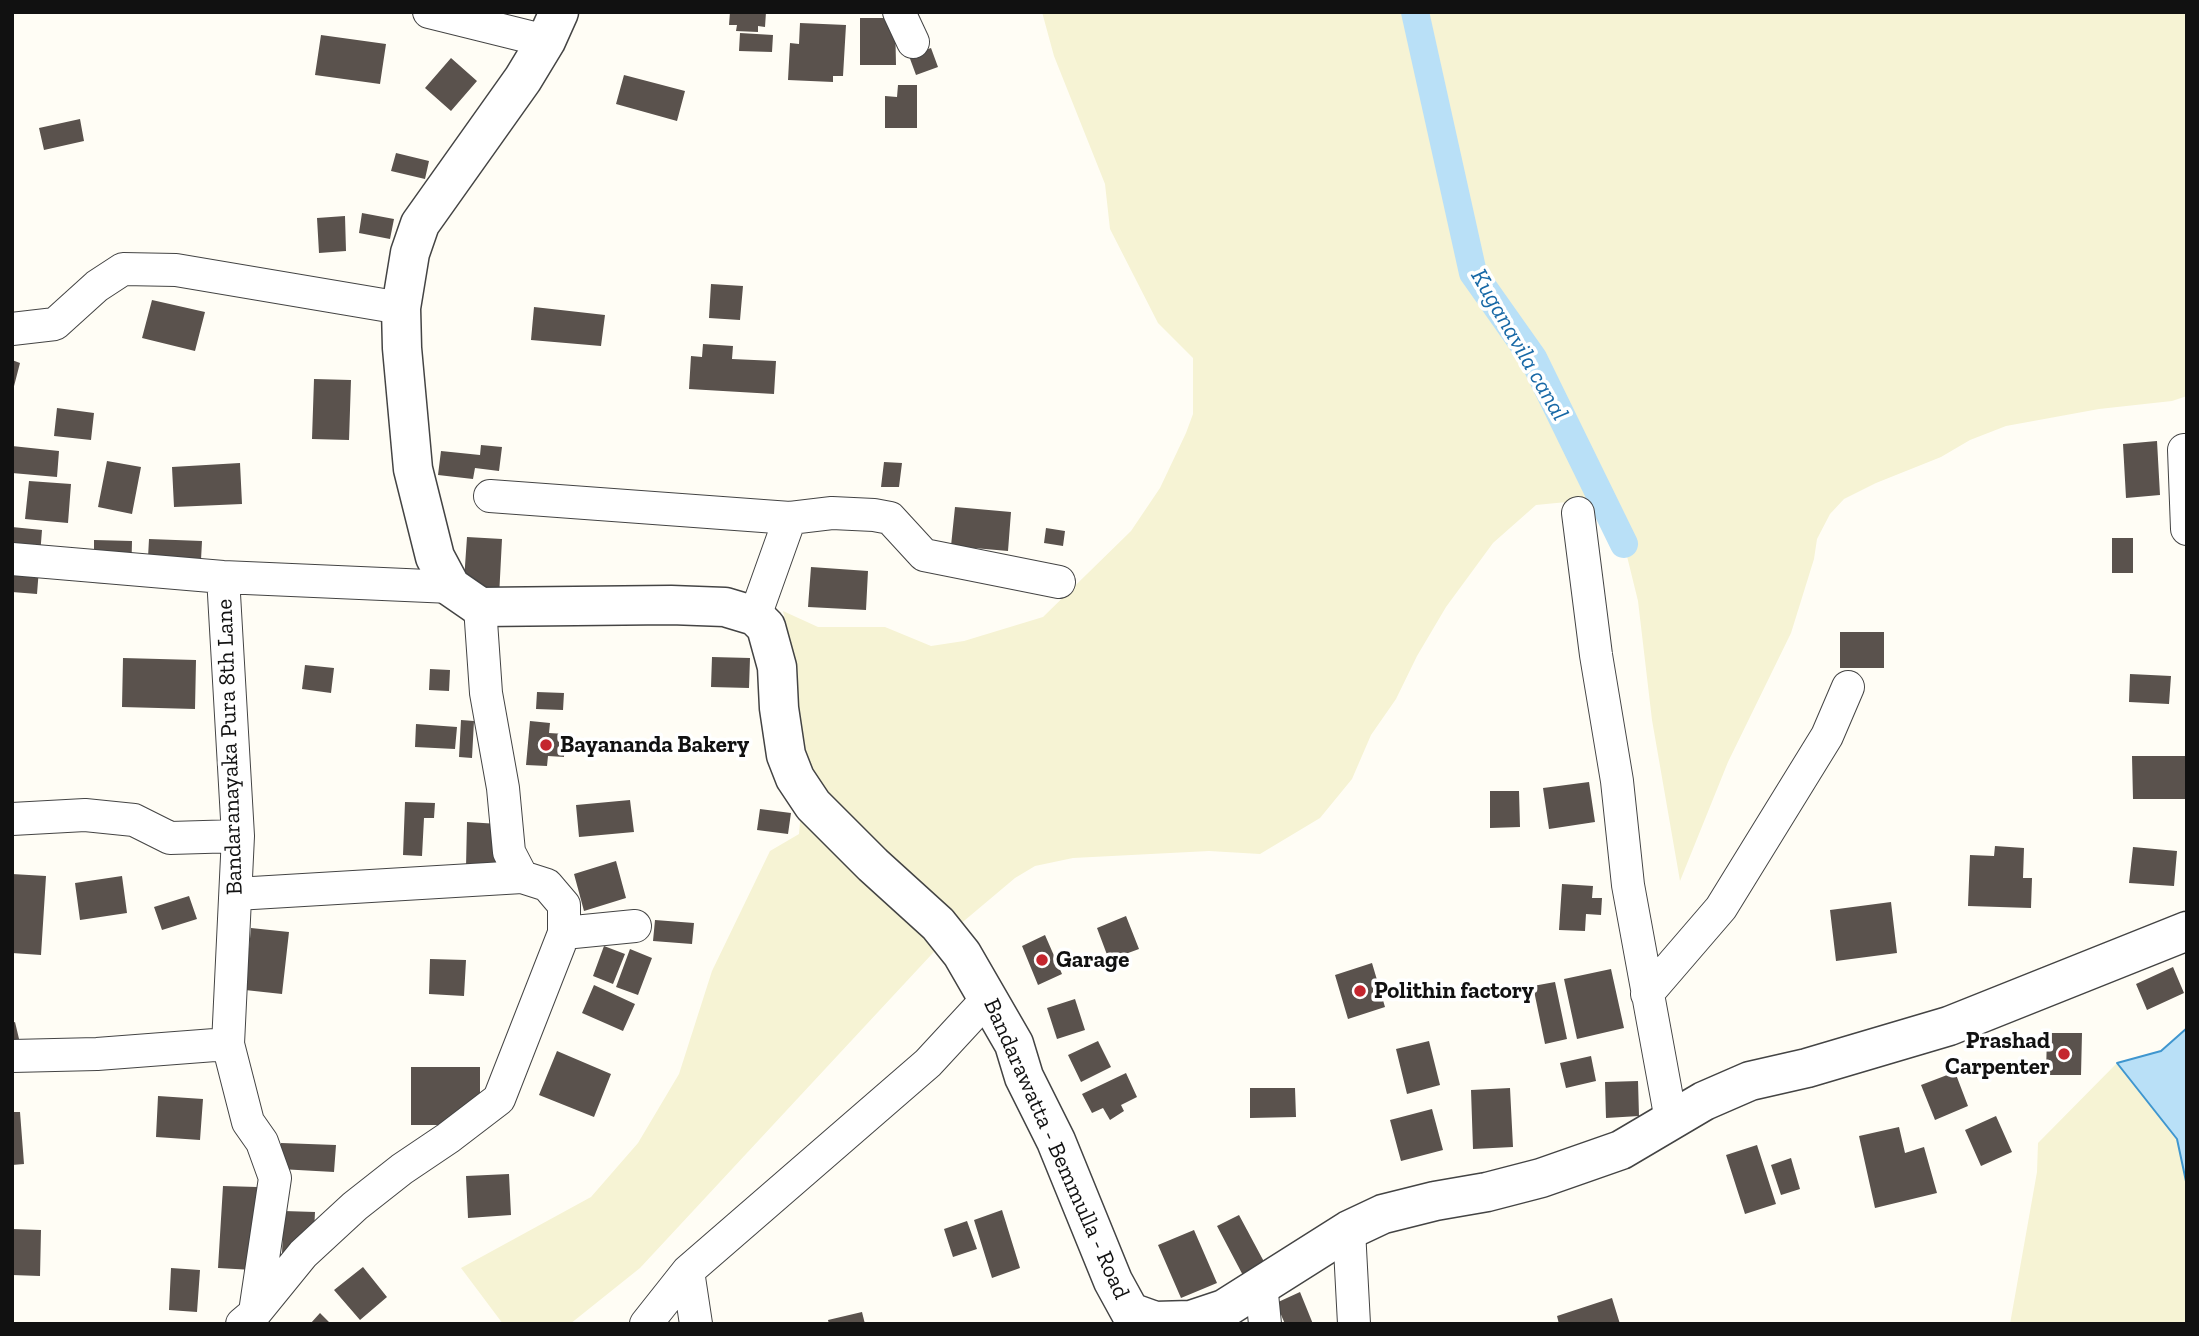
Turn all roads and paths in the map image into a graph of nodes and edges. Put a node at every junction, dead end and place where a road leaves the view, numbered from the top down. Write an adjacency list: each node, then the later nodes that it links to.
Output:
1 (429, 12): 3 (street)
2 (899, 12): 4 (street)
3 (553, 27): 5 (street)
4 (913, 42)
5 (401, 308): 6 (street); 15 (street)
6 (12, 328)
7 (2184, 450): 11 (street)
8 (490, 496): 10 (street)
9 (1578, 513): 25 (street)
10 (790, 519): 14 (street); 16 (street)
11 (2187, 529)
12 (12, 559): 13 (street)
13 (223, 577): 15 (street); 19 (street, Bandaranayaka Pura 8th Lane)
14 (1059, 582)
15 (466, 597): 16 (street); 20 (street)
16 (755, 616): 26 (street, Bandarawatta - Bemmulla - Road)
17 (1849, 687): 25 (street)
18 (12, 819): 19 (street)
19 (238, 836): 21 (street, Bandaranayaka Pura 8th Lane)
20 (522, 877): 21 (street); 24 (street)
21 (236, 894): 27 (street, Bandaranayaka Pura 8th Lane)
22 (635, 926): 24 (street)
23 (2187, 931): 29 (street, Bandarawatta - Bemmulla - Road)
24 (564, 933): 33 (street)
25 (1647, 994): 29 (street)
26 (989, 997): 31 (street); 32 (street, Bandarawatta - Bemmulla - Road)
27 (228, 1044): 28 (street); 33 (street, Bandaranayaka Pura 8th Lane)
28 (12, 1056)
29 (1671, 1120): 30 (street, Bandarawatta - Bemmulla - Road)
30 (1349, 1230): 32 (street, Bandarawatta - Bemmulla - Road); 37 (street)
31 (688, 1271): 34 (street); 35 (street)
32 (1261, 1284): 36 (street)
33 (248, 1318)
34 (646, 1324)
35 (696, 1324)
36 (1265, 1324)
37 (1354, 1324)

